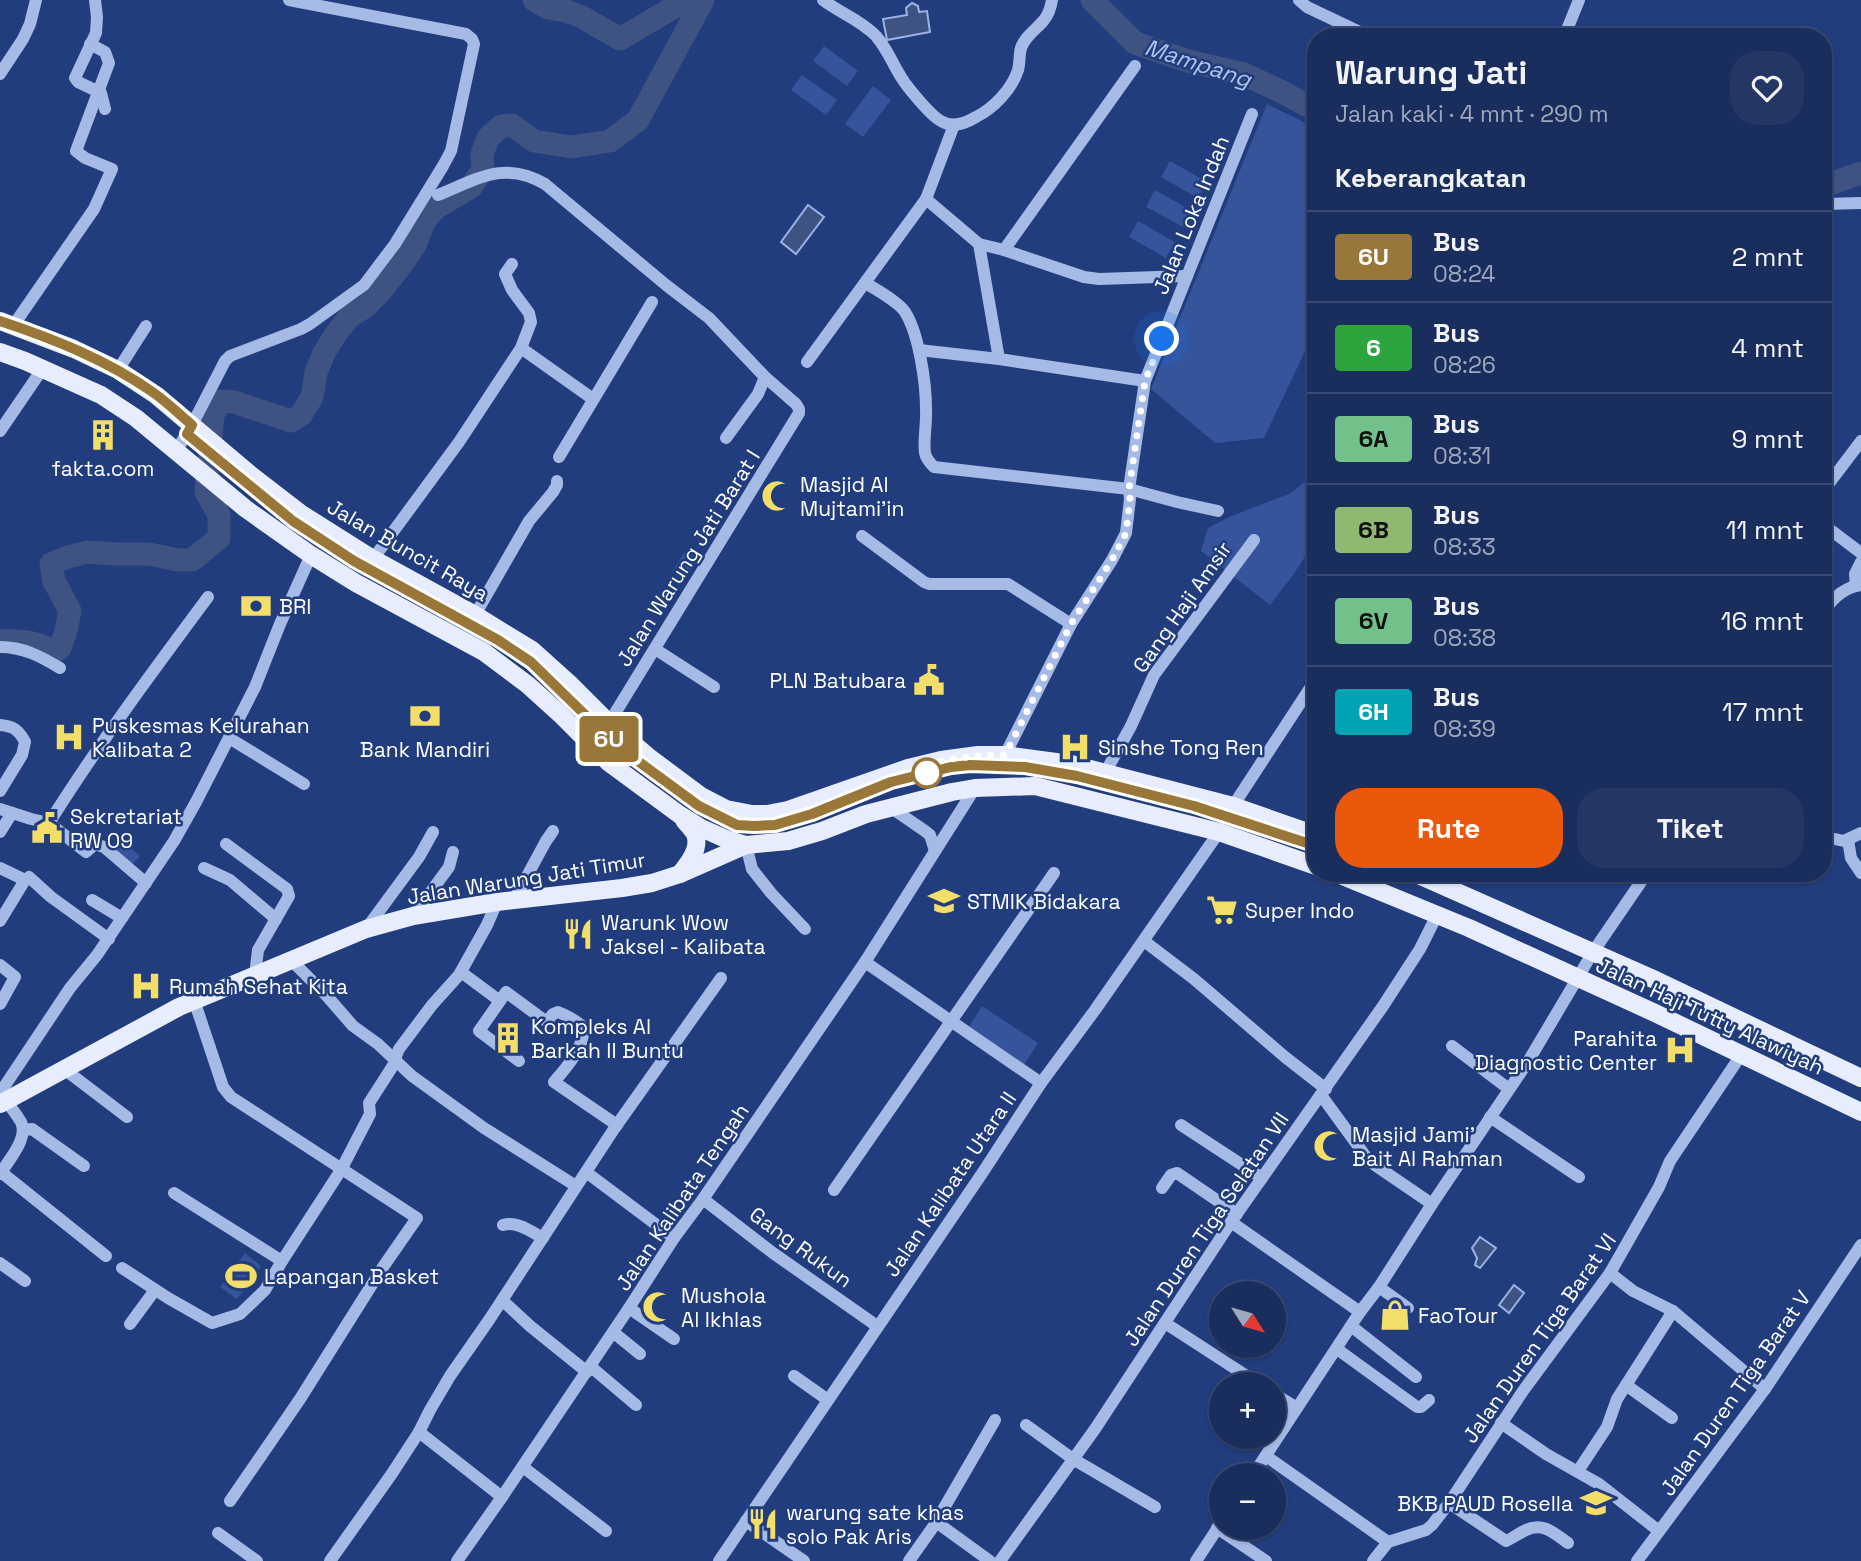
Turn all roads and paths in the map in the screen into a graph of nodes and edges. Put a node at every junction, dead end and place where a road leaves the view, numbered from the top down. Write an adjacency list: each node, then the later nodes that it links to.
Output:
1 (36, 0): 12 (street)
2 (95, 0): 10 (street)
3 (289, 0): 40 (street)
4 (823, 0): 16 (street)
5 (1052, 0): 16 (street)
6 (1299, 0): 8 (street)
7 (1579, 0): 9 (street)
8 (1351, 28)
9 (1567, 28)
10 (90, 44): 13 (street); 13 (street)
11 (1135, 66): 22 (street)
12 (0, 74)
13 (98, 90): 14 (street); 27 (street)
14 (105, 109)
15 (1252, 114): 24 (street, Jalan Loka Indah)
16 (954, 125): 18 (street)
17 (438, 195): 36 (street)
18 (926, 199): 21 (street); 25 (street)
19 (1861, 203): 20 (street)
20 (1832, 204)
21 (979, 244): 22 (street); 32 (street)
22 (1004, 250): 24 (street)
23 (512, 264): 29 (street)
24 (1187, 276): 37 (street, Jalan Loka Indah)
25 (866, 283): 30 (street); 33 (street)
26 (652, 302): 38 (street)
27 (7, 323): 35 (main road, Jalan Buncit Raya)
28 (146, 326): 35 (street)
29 (521, 348): 38 (street); 54 (street)
30 (919, 350): 32 (street); 47 (street)
31 (0, 352): 34 (main road)
32 (999, 359): 37 (street)
33 (807, 362)
34 (43, 368): 39 (street); 43 (main road)
35 (118, 370): 40 (main road, Jalan Buncit Raya)
36 (765, 377): 41 (street); 62 (street, Jalan Warung Jati Barat I)
37 (1145, 381): 47 (street, Jalan Loka Indah)
38 (593, 399): 44 (street)
39 (0, 431)
40 (199, 431): 43 (street); 54 (main road, Jalan Buncit Raya)
41 (726, 438)
42 (1861, 441): 45 (street)
43 (176, 451): 53 (main road)
44 (559, 457)
45 (1832, 479)
46 (557, 481): 59 (street)
47 (1129, 489): 48 (street); 60 (street, Jalan Loka Indah)
48 (1218, 510)
49 (1832, 531): 52 (street)
50 (862, 536): 60 (street)
51 (1254, 540): 70 (street, Gang Haji Amsir)
52 (1861, 553)
53 (311, 555): 68 (street); 77 (main road)
54 (373, 559): 59 (main road, Jalan Buncit Raya)
55 (1861, 562): 56 (street)
56 (1858, 586): 58 (street)
57 (208, 597): 78 (street)
58 (1832, 601)
59 (475, 615): 66 (main road, Jalan Buncit Raya)
60 (1071, 624): 69 (street, Jalan Loka Indah)
61 (0, 647): 63 (street)
62 (655, 649): 64 (street); 66 (street, Jalan Warung Jati Barat I)
63 (60, 668)
64 (713, 687)
65 (1307, 693): 74 (street)
66 (609, 723): 69 (main road, Jalan Buncit Raya)
67 (0, 725): 73 (street)
68 (229, 738): 71 (street); 101 (street)
69 (1005, 755): 70 (main road, Jalan Buncit Raya)
70 (1105, 773): 74 (main road, Jalan Buncit Raya)
71 (304, 784)
72 (975, 788): 75 (main road); 82 (main road); 89 (street, Jalan Kalibata Tengah)
73 (0, 791)
74 (1233, 806): 83 (main road, Jalan Buncit Raya)
75 (890, 807): 88 (main road); 89 (street)
76 (6, 811): 78 (street); 80 (street)
77 (680, 815): 88 (main road); 96 (main road)
78 (49, 823): 101 (street)
79 (553, 831): 103 (street)
80 (0, 832)
81 (433, 832): 111 (street)
82 (1219, 832): 91 (main road); 114 (street, Jalan Kalibata Utara II)
83 (1307, 832)
84 (1861, 834): 86 (street)
85 (1832, 839): 86 (street)
86 (1848, 840): 95 (street)
87 (226, 844): 108 (street)
88 (746, 845): 96 (main road, Jalan Warung Jati Timur); 112 (street)
89 (935, 851): 117 (street, Jalan Kalibata Tengah)
90 (453, 852): 106 (street)
91 (1307, 863)
92 (0, 868): 97 (street)
93 (205, 868): 108 (street)
94 (1054, 873): 126 (street)
95 (1861, 873)
96 (680, 874): 103 (main road, Jalan Warung Jati Timur)
97 (25, 880): 109 (street); 113 (street)
98 (1357, 882): 105 (main road, Jalan Haji Tutty Alawiyah)
99 (1434, 882): 104 (main road, Jalan Haji Tutty Alawiyah)
100 (1641, 882): 115 (street)
101 (146, 883): 107 (street)
102 (92, 900): 107 (street)
103 (506, 901): 106 (main road, Jalan Warung Jati Timur); 119 (street)
104 (1481, 903): 110 (main road); 115 (main road, Jalan Haji Tutty Alawiyah)
105 (1437, 915): 110 (main road, Jalan Haji Tutty Alawiyah); 135 (street, Jalan Duren Tiga Selatan VII)
106 (412, 916): 111 (main road, Jalan Warung Jati Timur)
107 (122, 918): 113 (street)
108 (276, 919): 120 (street)
109 (0, 920)
110 (1469, 928): 122 (main road, Jalan Haji Tutty Alawiyah)
111 (366, 929): 116 (main road, Jalan Warung Jati Timur)
112 (805, 929)
113 (109, 939): 136 (street)
114 (1144, 941): 133 (street, Jalan Kalibata Utara II); 135 (street)
115 (1590, 956): 122 (street); 132 (main road, Jalan Haji Tutty Alawiyah)
116 (292, 961): 120 (main road, Jalan Warung Jati Timur); 129 (street)
117 (866, 962): 126 (street); 153 (street, Jalan Kalibata Tengah)
118 (0, 965): 125 (street)
119 (461, 972): 124 (street); 129 (street)
120 (255, 975): 123 (main road, Jalan Warung Jati Timur)
121 (721, 978): 140 (street)
122 (1577, 979): 128 (main road, Jalan Haji Tutty Alawiyah); 134 (street)
123 (194, 1000): 131 (main road, Jalan Warung Jati Timur); 144 (street)
124 (499, 1001): 130 (street); 140 (street)
125 (0, 1003)
126 (951, 1020): 133 (street); 151 (street)
127 (1452, 1046): 134 (street)
128 (1741, 1055): 137 (main road, Jalan Haji Tutty Alawiyah); 164 (street, Jalan Duren Tiga Barat VI)
129 (396, 1061): 144 (street); 149 (street)
130 (519, 1061)
131 (64, 1069): 136 (main road, Jalan Warung Jati Timur); 138 (street)
132 (1861, 1078)
133 (1041, 1083): 175 (street, Jalan Kalibata Utara II)
134 (1509, 1089): 139 (street)
135 (1323, 1092): 148 (street, Jalan Duren Tiga Selatan VII); 154 (street)
136 (1, 1097): 142 (street)
137 (1861, 1112)
138 (127, 1117)
139 (1490, 1117): 147 (street); 154 (street)
140 (617, 1125): 145 (street)
141 (1181, 1125): 148 (street)
142 (23, 1130): 143 (street); 146 (street)
143 (84, 1166)
144 (341, 1170): 161 (street); 203 (street)
145 (586, 1172): 149 (street); 158 (street)
146 (1, 1173): 160 (street)
147 (1579, 1177)
148 (1262, 1178): 155 (street, Jalan Duren Tiga Selatan VII)
149 (576, 1186): 157 (street)
150 (1162, 1188): 155 (street)
151 (834, 1190)
152 (174, 1194): 161 (street)
153 (703, 1199): 158 (street, Jalan Kalibata Tengah); 175 (street, Gang Rukun)
154 (1432, 1204): 166 (street)
155 (1234, 1218): 172 (street); 173 (street, Jalan Duren Tiga Selatan VII)
156 (503, 1225): 157 (street)
157 (543, 1238): 168 (street)
158 (674, 1238): 169 (street, Jalan Kalibata Tengah)
159 (1861, 1245): 186 (street, Jalan Duren Tiga Barat V)
160 (106, 1256)
161 (282, 1261): 167 (street)
162 (0, 1263): 165 (street)
163 (122, 1268): 167 (street)
164 (1610, 1273): 171 (street); 194 (street, Jalan Duren Tiga Barat VI)
165 (25, 1281)
166 (1378, 1287): 170 (street); 172 (street)
167 (155, 1290): 174 (street)
168 (502, 1300): 181 (street); 196 (street)
169 (629, 1308): 177 (street, Jalan Kalibata Tengah); 178 (street)
170 (1408, 1308)
171 (1673, 1311): 185 (street); 186 (street)
172 (1360, 1312): 176 (street)
173 (1165, 1323): 182 (street); 198 (street, Jalan Duren Tiga Selatan VII)
174 (130, 1324)
175 (877, 1326): 187 (street, Jalan Kalibata Utara II)
176 (1351, 1326): 179 (street); 184 (street)
177 (613, 1332): 180 (street); 181 (street, Jalan Kalibata Tengah)
178 (674, 1339)
179 (1337, 1349): 188 (street); 191 (street)
180 (640, 1354)
181 (588, 1369): 190 (street); 200 (street, Jalan Kalibata Tengah)
182 (1241, 1372)
183 (794, 1376): 187 (street)
184 (1416, 1377)
185 (1626, 1385): 192 (street); 201 (street)
186 (1765, 1389): 209 (street, Jalan Duren Tiga Barat V)
187 (828, 1400): 206 (street, Jalan Kalibata Utara II)
188 (1429, 1400)
189 (1286, 1401): 191 (street)
190 (636, 1405)
191 (1297, 1408): 197 (street)
192 (1672, 1418)
193 (995, 1420): 207 (street)
194 (1501, 1423): 201 (street); 204 (street, Jalan Duren Tiga Barat VI)
195 (1026, 1425): 198 (street)
196 (419, 1432): 202 (street); 216 (street)
197 (1266, 1457): 199 (street); 213 (street)
198 (1073, 1459): 205 (street); 222 (street, Jalan Duren Tiga Selatan VII)
199 (1262, 1463)
200 (523, 1467): 202 (street, Jalan Kalibata Tengah); 208 (street)
201 (1578, 1471): 209 (street)
202 (502, 1497): 217 (street, Jalan Kalibata Tengah)
203 (230, 1501)
204 (1450, 1503): 213 (street, Jalan Duren Tiga Barat VI); 214 (street)
205 (1155, 1507)
206 (746, 1521): 218 (street, Jalan Kalibata Utara II); 219 (street)
207 (936, 1522): 220 (street); 221 (street)
208 (606, 1531)
209 (1659, 1531): 226 (street, Jalan Duren Tiga Barat V)
210 (218, 1533): 215 (street)
211 (1209, 1540): 223 (street)
212 (1239, 1540): 224 (street)
213 (1388, 1542): 225 (street)
214 (1568, 1543)
215 (257, 1561)
216 (330, 1561)
217 (457, 1561)
218 (719, 1561)
219 (804, 1561)
220 (909, 1561)
221 (990, 1561)
222 (1000, 1561)
223 (1196, 1561)
224 (1266, 1561)
225 (1373, 1561)
226 (1637, 1561)

